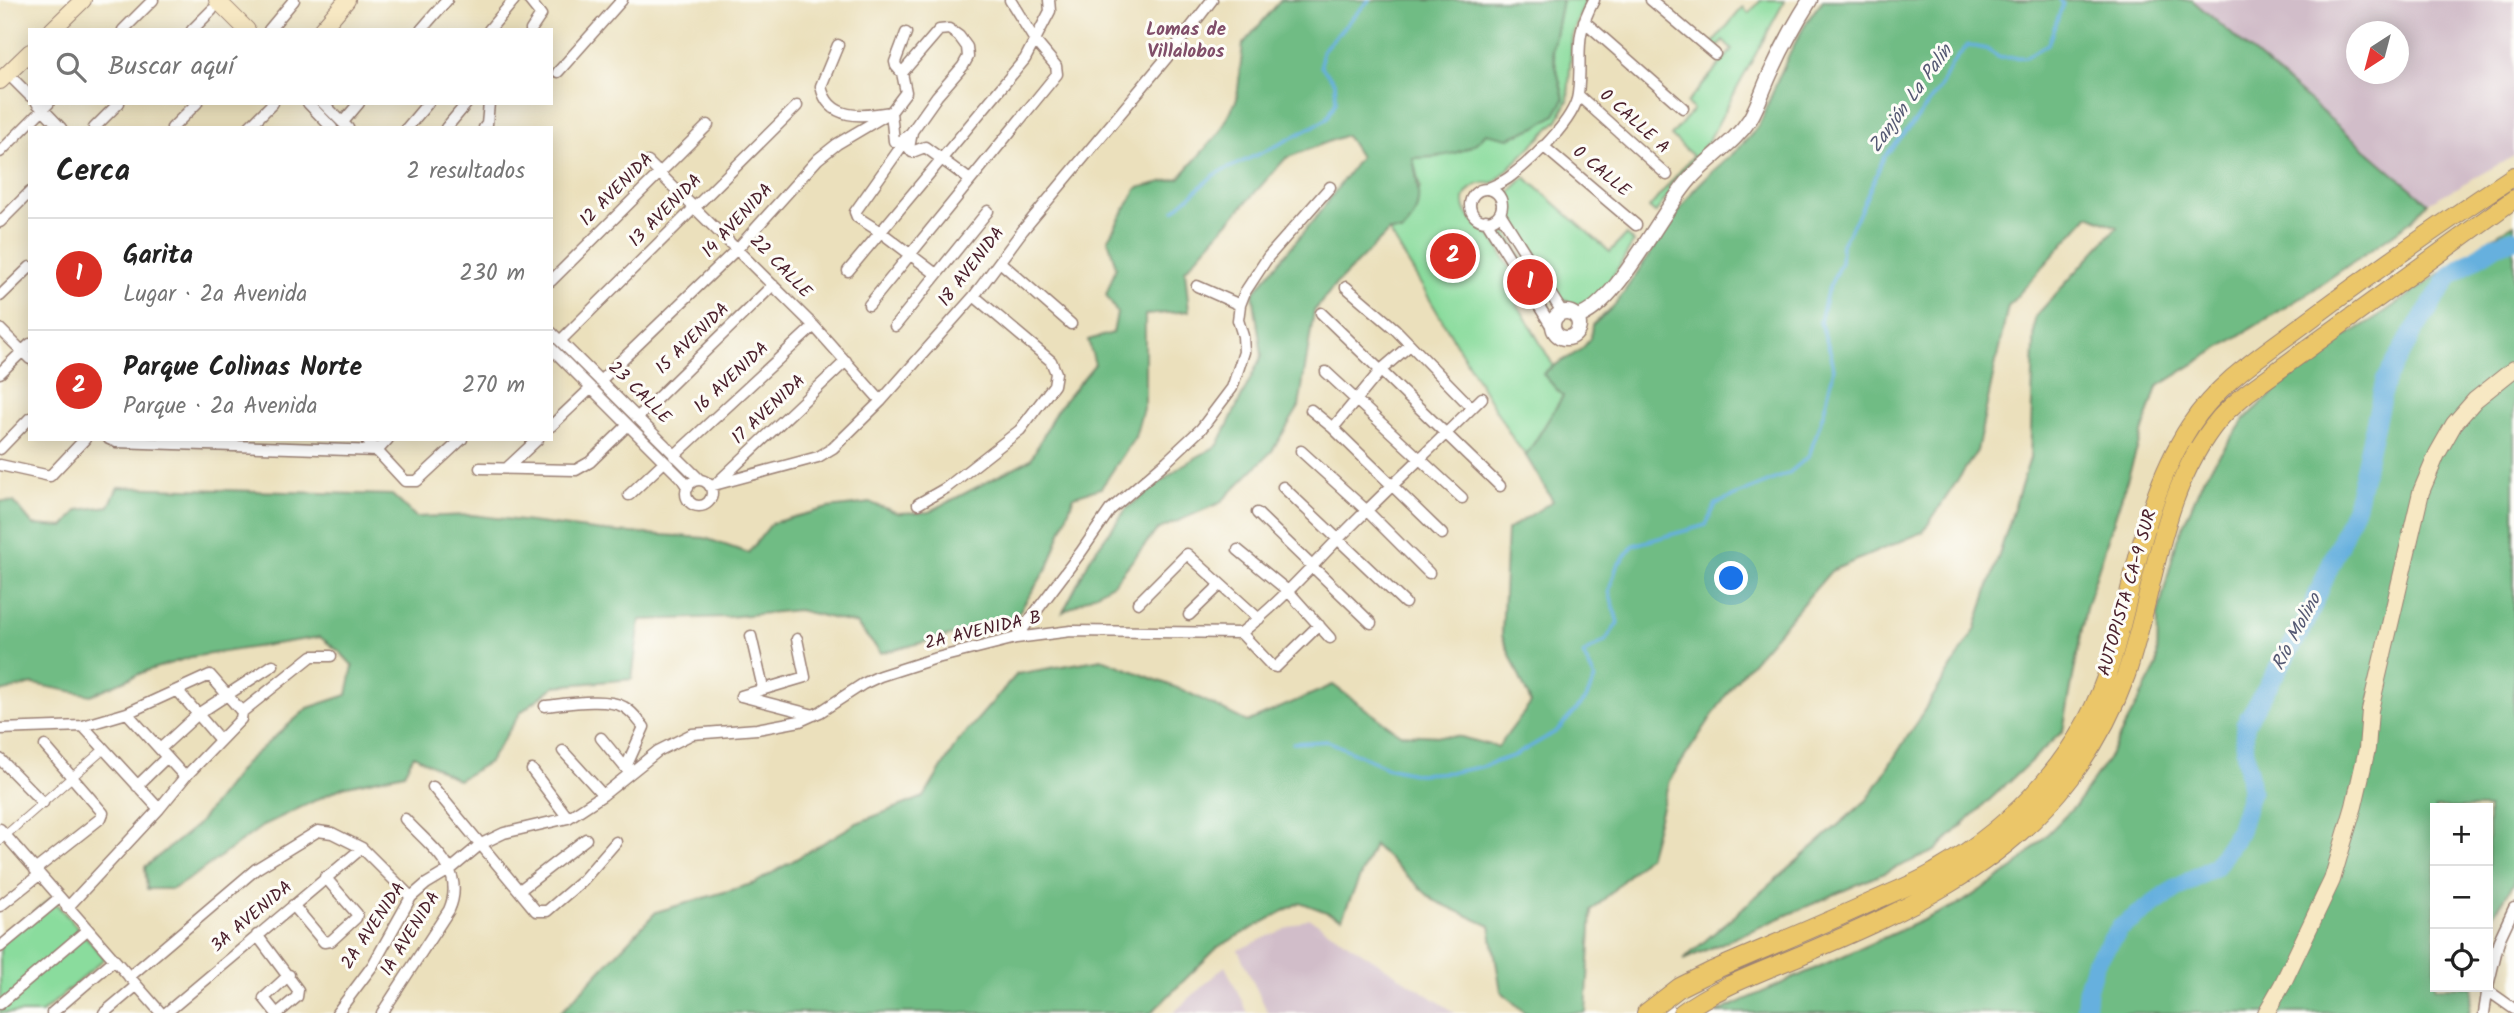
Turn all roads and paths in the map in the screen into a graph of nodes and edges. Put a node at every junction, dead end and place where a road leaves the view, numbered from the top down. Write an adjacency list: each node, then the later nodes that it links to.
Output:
1 (83, 0): 17 (main road)
2 (153, 0): 18 (street)
3 (294, 0): 22 (street)
4 (347, 0): 23 (main road)
5 (447, 0): 24 (street)
6 (514, 0): 25 (street)
7 (528, 0): 26 (street)
8 (622, 0): 32 (street)
9 (1010, 0): 28 (street)
10 (1049, 0): 28 (street)
11 (1212, 0): 84 (street, 18 AVENIDA)
12 (1594, 0): 16 (street)
13 (1651, 0): 31 (street)
14 (1810, 0): 99 (street)
15 (210, 3): 19 (street); 20 (main road); 21 (main road)
16 (1584, 21): 36 (street); 48 (street)
17 (54, 28)
18 (125, 28)
19 (193, 28)
20 (230, 28)
21 (244, 28)
22 (271, 28)
23 (323, 28)
24 (423, 28)
25 (491, 28)
26 (532, 28)
27 (906, 33): 33 (street)
28 (1036, 42): 62 (street); 68 (street)
29 (838, 45): 49 (street)
30 (28, 54): 34 (main road)
31 (1715, 54)
32 (558, 72)
33 (902, 73): 49 (street, 14 AVENIDA); 59 (street)
34 (4, 78): 35 (street)
35 (28, 95)
36 (1578, 95): 60 (street); 65 (street, 0 CALLE A)
37 (43, 105): 51 (street); 61 (street)
38 (117, 105): 52 (street)
39 (195, 105): 53 (street)
40 (271, 105): 54 (street)
41 (310, 105): 55 (street)
42 (324, 105): 55 (street)
43 (357, 105): 55 (street)
44 (426, 105): 56 (street)
45 (465, 105): 57 (street)
46 (489, 105): 58 (street)
47 (797, 106): 74 (street, 13 AVENIDA)
48 (1683, 108)
49 (891, 112): 59 (street); 82 (street, 14 AVENIDA)
50 (708, 125): 64 (street, 12 AVENIDA)
51 (59, 126)
52 (96, 126)
53 (174, 126)
54 (250, 126)
55 (335, 126)
56 (409, 126)
57 (448, 126)
58 (485, 126)
59 (912, 132): 62 (street); 81 (street)
60 (1543, 146): 67 (street); 79 (street, 0 CALLE)
61 (0, 152)
62 (942, 159): 68 (street); 81 (street)
63 (648, 162): 64 (street, 22 CALLE)
64 (659, 172): 74 (street, 22 CALLE); 88 (street, 12 AVENIDA)
65 (1667, 174)
66 (2514, 176): 230 (highway, AUTOPISTA CA-9 SUR)
67 (1510, 177): 70 (street); 75 (street)
68 (970, 180): 83 (street)
69 (1330, 187): 97 (street)
70 (1487, 189): 75 (street); 77 (street)
71 (28, 194): 78 (street)
72 (2514, 198): 80 (highway, AUTOPISTA CA-9 SUR)
73 (2514, 206): 80 (highway)
74 (695, 207): 82 (street, 22 CALLE); 106 (street, 13 AVENIDA)
75 (1501, 207): 77 (street); 92 (street)
76 (988, 211): 87 (street)
77 (1486, 220): 93 (street)
78 (0, 222)
79 (1636, 225)
80 (2475, 226): 231 (highway, AUTOPISTA CA-9 SUR)
81 (882, 233): 83 (street); 86 (street)
82 (738, 248): 89 (street, 22 CALLE); 113 (street, 14 AVENIDA)
83 (911, 255): 87 (street); 96 (street)
84 (1000, 262): 95 (street, 18 AVENIDA); 100 (street)
85 (28, 269): 94 (street)
86 (848, 271)
87 (936, 274): 102 (street)
88 (553, 279)
89 (773, 285): 101 (street, 22 CALLE); 119 (street, 15 AVENIDA)
90 (1196, 286): 97 (street)
91 (1346, 286): 105 (street)
92 (1544, 286): 93 (street); 99 (street)
93 (1531, 295): 104 (street)
94 (0, 296)
95 (974, 296): 116 (street, 18 AVENIDA); 146 (street)
96 (869, 305)
97 (1240, 305): 164 (street)
98 (1321, 313): 110 (street)
99 (1569, 315): 104 (street); 104 (street)
100 (1071, 324)
101 (814, 326): 108 (street, 22 CALLE); 134 (street, 16 AVENIDA)
102 (895, 326)
103 (0, 329): 107 (street)
104 (1555, 332)
105 (1410, 345): 110 (street); 117 (street)
106 (555, 350): 113 (street, 23 CALLE)
107 (27, 352): 112 (street)
108 (846, 361): 116 (street, 22 CALLE); 139 (street, 17 AVENIDA)
109 (2514, 369): 232 (main road)
110 (1381, 370): 114 (street); 124 (street)
111 (1326, 372): 114 (street)
112 (0, 373)
113 (595, 385): 119 (street, 23 CALLE); 121 (street, 14 AVENIDA); 122 (street, 23 CALLE)
114 (1356, 398): 123 (street); 135 (street)
115 (1482, 398): 117 (street)
116 (881, 401): 139 (street, 18 AVENIDA)
117 (1472, 408): 124 (street)
118 (1311, 410): 123 (street)
119 (637, 418): 134 (street, 23 CALLE)
120 (28, 420): 131 (street)
121 (553, 424)
122 (627, 426): 134 (street, 23 CALLE); 137 (street)
123 (1334, 428): 140 (street)
124 (1447, 434): 135 (street); 141 (street)
125 (83, 441): 136 (street)
126 (113, 441): 132 (street)
127 (368, 441): 132 (street)
128 (386, 441): 132 (street)
129 (460, 441): 132 (street)
130 (536, 441): 137 (street)
131 (0, 449)
132 (377, 451)
133 (1301, 451): 147 (street)
134 (669, 459): 139 (street, 23 CALLE); 143 (street, 23 CALLE); 144 (street, 16 AVENIDA)
135 (1422, 459): 140 (street); 145 (street)
136 (0, 465)
137 (508, 467): 138 (street)
138 (480, 468)
139 (708, 483): 143 (street); 143 (street)
140 (1394, 486): 147 (street); 149 (street)
141 (1500, 486)
142 (1283, 487): 150 (street)
143 (688, 488)
144 (629, 495)
145 (1462, 498)
146 (918, 504)
147 (1367, 511): 150 (street); 153 (street)
148 (1257, 513): 152 (street)
149 (1442, 534)
150 (1338, 539): 152 (street); 157 (street)
151 (1238, 550): 155 (street)
152 (1314, 567): 155 (street); 160 (street)
153 (1429, 573)
154 (1220, 585): 156 (street); 158 (street); 159 (street)
155 (1288, 591): 159 (street); 161 (street)
156 (1138, 603)
157 (1405, 603)
158 (1189, 615)
159 (1259, 619): 162 (street)
160 (1371, 623)
161 (1319, 625): 162 (street); 165 (street)
162 (1241, 633): 164 (street, 2A AVENIDA B)
163 (751, 636): 169 (street)
164 (1016, 638): 176 (street, 2A AVENIDA B)
165 (1330, 638)
166 (797, 639): 169 (street)
167 (331, 656): 173 (street)
168 (273, 665): 171 (street)
169 (763, 688): 176 (street)
170 (178, 691): 171 (street); 174 (street); 175 (street)
171 (230, 695): 173 (street); 175 (street)
172 (545, 705): 187 (street)
173 (242, 712): 180 (street)
174 (127, 713): 177 (street); 184 (street)
175 (198, 715): 180 (street); 184 (street)
176 (814, 715): 187 (street, 2A AVENIDA B)
177 (83, 726): 178 (street); 182 (street)
178 (0, 729)
179 (601, 738): 187 (street)
180 (220, 740): 189 (street)
181 (45, 746): 188 (street)
182 (103, 750): 188 (street); 190 (street)
183 (563, 751): 192 (street)
184 (164, 753): 189 (street); 190 (street)
185 (0, 759): 193 (street)
186 (532, 770): 195 (street)
187 (628, 770): 192 (street, 2A AVENIDA B)
188 (73, 777): 193 (street); 203 (street)
189 (185, 777): 194 (street)
190 (136, 786): 194 (street)
191 (433, 787): 200 (street)
192 (603, 795): 195 (street, 2A AVENIDA B)
193 (43, 803): 197 (street)
194 (159, 809): 210 (street)
195 (568, 818): 200 (street, 2A AVENIDA B)
196 (405, 819): 202 (street)
197 (2, 835): 203 (street)
198 (586, 839): 205 (street)
199 (616, 842): 205 (street)
200 (481, 844): 202 (street, 2A AVENIDA B); 205 (street)
201 (362, 848): 204 (street, 3A AVENIDA); 206 (street); 218 (street)
202 (452, 869): 206 (street, 2A AVENIDA); 229 (street, 1A AVENIDA)
203 (37, 873): 207 (street); 209 (street)
204 (325, 877): 208 (street, 3A AVENIDA); 208 (street)
205 (520, 890)
206 (411, 897): 228 (street, 2A AVENIDA)
207 (59, 898): 210 (street); 214 (street)
208 (293, 905): 213 (street, 3A AVENIDA)
209 (0, 906)
210 (67, 908): 212 (street)
211 (2513, 910): 216 (street)
212 (87, 930): 215 (street); 221 (street)
213 (257, 935): 217 (street); 226 (street, 3A AVENIDA)
214 (0, 947)
215 (114, 960): 218 (street); 223 (street)
216 (2493, 964)
217 (289, 975): 227 (street); 227 (street)
218 (132, 982): 224 (street); 225 (street)
219 (2487, 992): 233 (street)
220 (2492, 992): 222 (street)
221 (0, 1004)
222 (2514, 1009)
223 (52, 1013)
224 (104, 1013)
225 (161, 1013)
226 (166, 1013)
227 (277, 1013)
228 (337, 1013)
229 (382, 1013)
230 (1646, 1013)
231 (1682, 1013)
232 (2266, 1013)
233 (2484, 1013)

